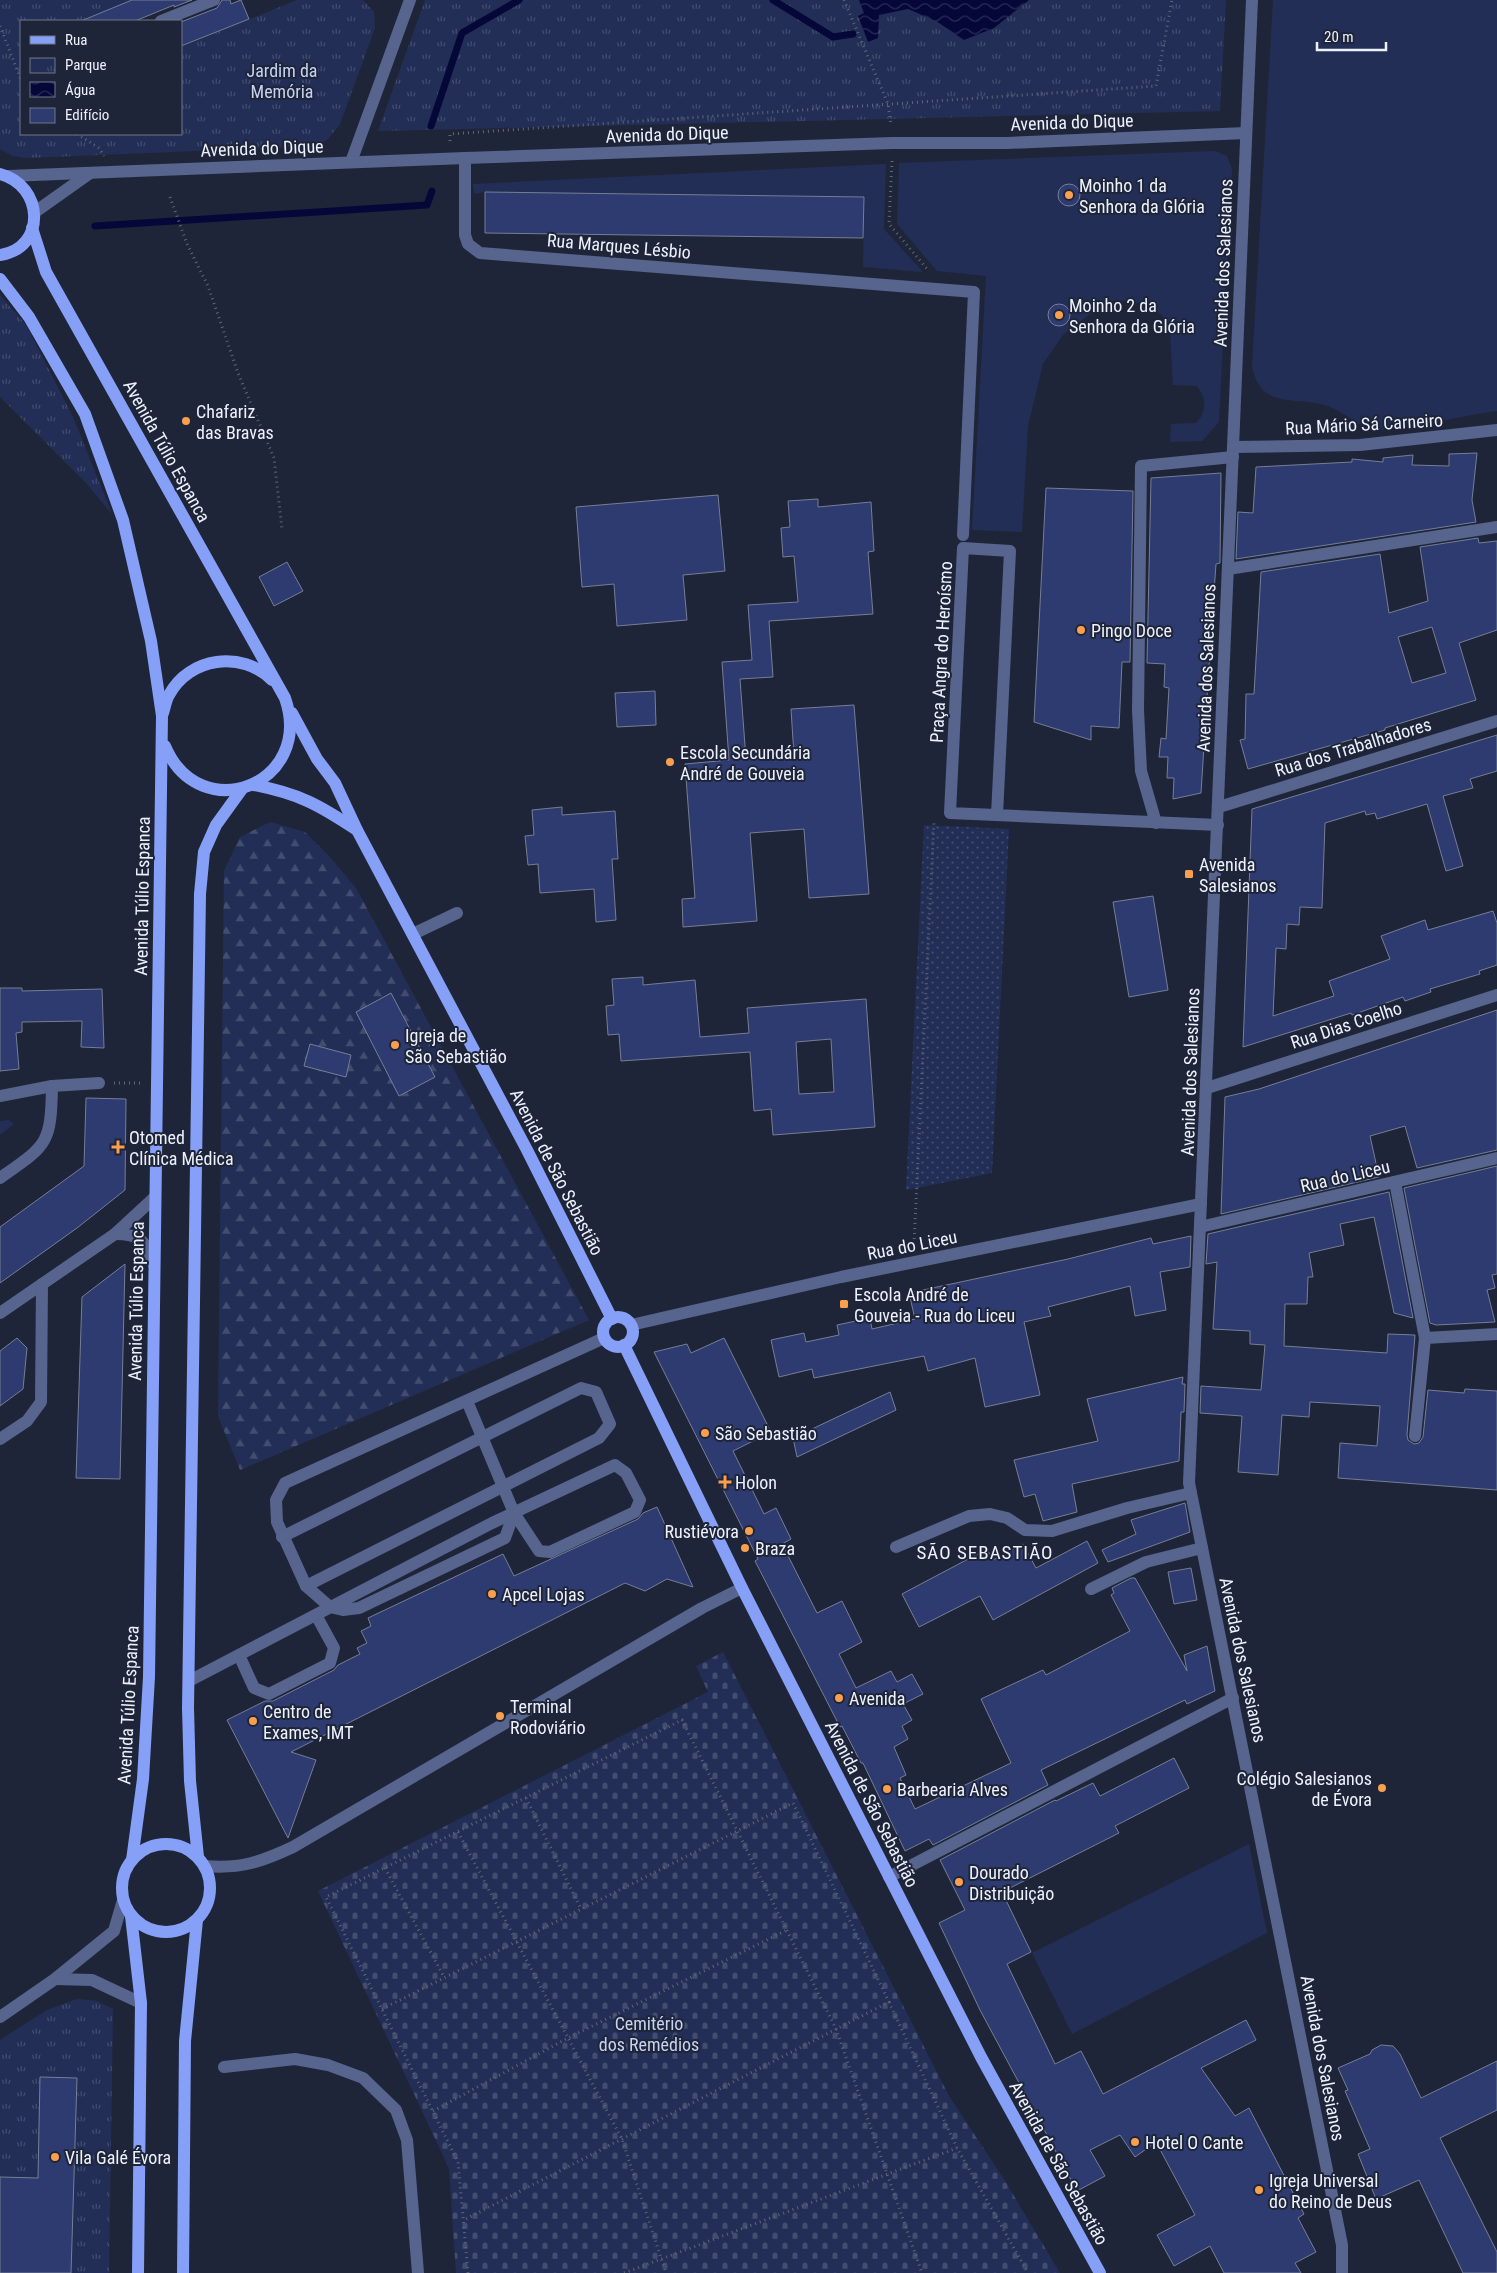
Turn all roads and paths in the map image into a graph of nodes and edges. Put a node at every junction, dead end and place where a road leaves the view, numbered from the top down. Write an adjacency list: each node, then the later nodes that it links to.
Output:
1 (214, 0): 6 (street)
2 (410, 0): 17 (street)
3 (844, 0): 9 (path)
4 (1172, 0): 9 (path)
5 (1252, 0): 11 (street, Avenida dos Salesianos)
6 (164, 20)
7 (0, 26): 8 (path)
8 (20, 76)
9 (888, 104): 10 (path); 12 (path)
10 (891, 127)
11 (1246, 133): 14 (street, Avenida do Dique); 27 (street, Avenida dos Salesianos)
12 (450, 134)
13 (78, 135): 15 (path)
14 (465, 158): 17 (street, Avenida do Dique); 25 (street, Rua Marques Lésbio)
15 (105, 159)
16 (892, 160): 25 (path)
17 (352, 162): 18 (street, Avenida do Dique)
18 (90, 173): 19 (street, Avenida do Dique); 21 (street)
19 (4, 175): 21 (main road)
20 (170, 197): 29 (path)
21 (35, 212): 22 (main road, Avenida Túlio Espanca)
22 (32, 228): 23 (main road, Avenida Túlio Espanca); 32 (main road, Avenida Túlio Espanca)
23 (0, 255)
24 (0, 279): 34 (main road, Avenida Túlio Espanca)
25 (930, 289): 30 (street, Rua Marques Lésbio)
26 (1497, 430): 27 (street, Rua Mário Sá Carneiro)
27 (1233, 452): 31 (street, Avenida dos Salesianos); 41 (street, Rua Mário Sá Carneiro)
28 (1497, 527): 31 (street)
29 (282, 529)
30 (963, 535)
31 (1228, 569): 38 (street, Avenida dos Salesianos)
32 (279, 687): 33 (main road, Avenida Túlio Espanca); 34 (main road, Avenida Túlio Espanca)
33 (290, 710): 37 (main road, Avenida Túlio Espanca); 43 (main road, Avenida de São Sebastião)
34 (162, 716): 36 (main road, Avenida Túlio Espanca)
35 (1497, 721): 38 (street, Rua dos Trabalhadores)
36 (163, 741): 37 (main road, Avenida Túlio Espanca); 47 (main road, Avenida Túlio Espanca)
37 (248, 787): 43 (main road, Avenida de São Sebastião); 85 (main road, Avenida Túlio Espanca)
38 (1219, 807): 42 (street, Avenida dos Salesianos)
39 (935, 813): 59 (path)
40 (997, 815): 40 (street, Praça Angra do Heroísmo); 41 (street)
41 (1156, 823): 42 (street)
42 (1218, 825): 50 (street, Avenida dos Salesianos)
43 (357, 830): 45 (main road, Avenida de São Sebastião)
44 (458, 912): 45 (street)
45 (413, 934): 63 (main road, Avenida de São Sebastião)
46 (1497, 995): 50 (street, Rua Dias Coelho)
47 (156, 1082): 48 (path); 55 (main road, Avenida Túlio Espanca)
48 (99, 1083): 49 (street)
49 (52, 1086): 51 (street); 53 (street)
50 (1206, 1088): 56 (street, Avenida dos Salesianos)
51 (0, 1096)
52 (1497, 1158): 54 (street, Rua do Liceu)
53 (0, 1178)
54 (1395, 1182): 57 (street, Rua do Liceu); 67 (street)
55 (154, 1198): 58 (street); 60 (main road, Avenida Túlio Espanca)
56 (1201, 1204): 57 (street, Avenida dos Salesianos); 59 (street, Rua do Liceu)
57 (1200, 1227): 74 (street, Avenida dos Salesianos)
58 (115, 1234): 60 (street); 61 (street)
59 (914, 1262): 64 (street, Rua do Liceu)
60 (154, 1264): 90 (main road, Avenida Túlio Espanca)
61 (42, 1284): 62 (street); 72 (street)
62 (0, 1313)
63 (612, 1319): 64 (main road); 66 (main road)
64 (631, 1325): 68 (main road)
65 (1497, 1334): 67 (street)
66 (604, 1338): 68 (main road); 69 (street)
67 (1425, 1338): 70 (street)
68 (624, 1346): 80 (main road, Avenida de São Sebastião)
69 (467, 1401): 71 (street); 76 (street)
70 (1415, 1436)
71 (482, 1438): 73 (street); 73 (street); 76 (street)
72 (0, 1439)
73 (503, 1485): 75 (street); 79 (street)
74 (1192, 1494): 77 (street); 78 (street, Avenida dos Salesianos)
75 (514, 1513): 75 (street); 82 (street); 82 (street)
76 (282, 1537): 79 (street)
77 (896, 1547)
78 (1202, 1548): 81 (street); 86 (street, Avenida dos Salesianos)
79 (306, 1586): 82 (street)
80 (742, 1588): 91 (street); 93 (main road, Avenida de São Sebastião)
81 (1091, 1589)
82 (330, 1607): 83 (street)
83 (316, 1615): 84 (street); 84 (street)
84 (239, 1655): 85 (street)
85 (189, 1681): 91 (main road, Avenida Túlio Espanca)
86 (1233, 1698): 93 (street); 124 (street, Avenida dos Salesianos)
87 (526, 1798): 88 (path); 89 (path); 95 (path)
88 (737, 1830): 95 (path); 98 (path); 102 (path)
89 (458, 1832): 92 (path); 99 (path)
90 (132, 1860): 91 (main road); 94 (main road, Avenida Túlio Espanca)
91 (201, 1862): 97 (main road, Avenida Túlio Espanca)
92 (385, 1868): 100 (path); 104 (path)
93 (890, 1877): 123 (main road, Avenida de São Sebastião)
94 (123, 1900): 96 (main road, Avenida Túlio Espanca); 101 (street)
95 (581, 1908): 99 (path)
96 (131, 1916): 97 (main road); 103 (main road, Avenida Túlio Espanca)
97 (197, 1920): 116 (main road, Avenida Túlio Espanca)
98 (786, 1930): 106 (path); 107 (path)
99 (515, 1942): 100 (path); 107 (path)
100 (444, 1977): 104 (path)
101 (55, 1980): 103 (street); 105 (street)
102 (889, 2002): 106 (path); 111 (path)
103 (141, 2003): 115 (main road, Avenida Túlio Espanca)
104 (382, 2008): 109 (path)
105 (0, 2017)
106 (836, 2029): 110 (path); 112 (path)
107 (568, 2038): 109 (path); 110 (path)
108 (224, 2067): 117 (street)
109 (433, 2111): 113 (path)
110 (622, 2139): 113 (path); 114 (path)
111 (957, 2148): 112 (path); 122 (path)
112 (887, 2175): 114 (path); 121 (path)
113 (464, 2220): 118 (path)
114 (662, 2260): 119 (path); 120 (path)
115 (138, 2273)
116 (183, 2273)
117 (418, 2273)
118 (468, 2273)
119 (624, 2273)
120 (666, 2273)
121 (922, 2273)
122 (1028, 2273)
123 (1100, 2273)
124 (1342, 2273)

